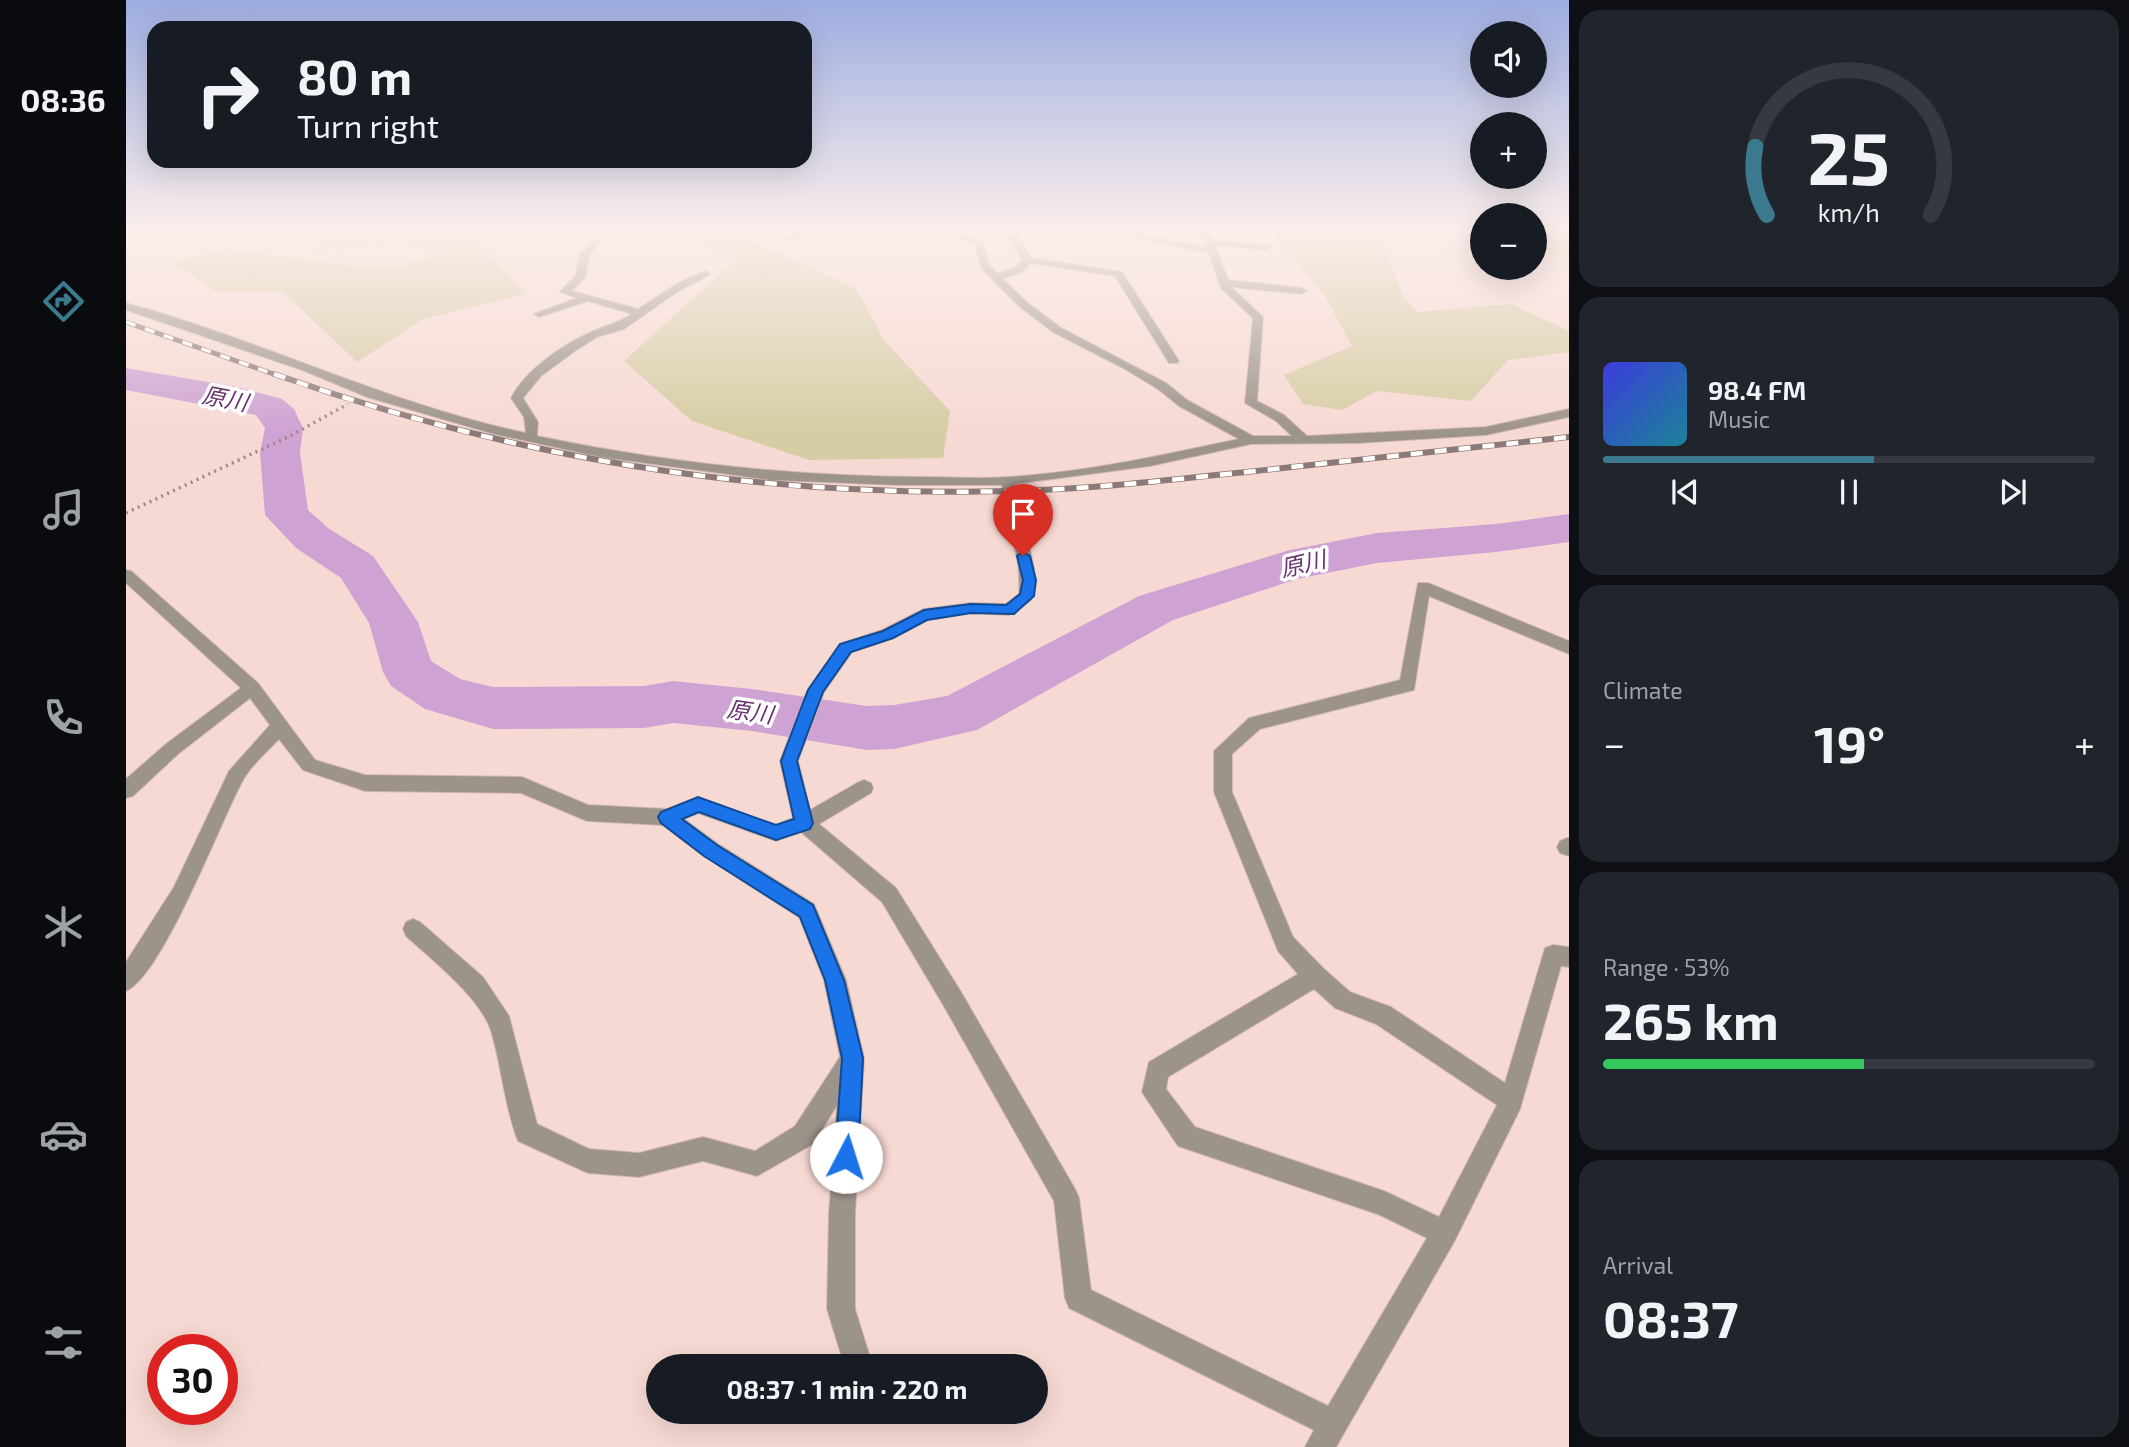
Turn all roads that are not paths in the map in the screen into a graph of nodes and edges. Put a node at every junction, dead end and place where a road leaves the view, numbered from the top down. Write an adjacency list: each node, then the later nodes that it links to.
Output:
1 (583, 298): 6 (street)
2 (660, 298): 8 (street)
3 (1017, 298): 14 (street)
4 (1133, 298): 10 (street)
5 (1237, 298): 13 (street)
6 (588, 299): 8 (street); 9 (street)
7 (126, 306): 12 (street)
8 (638, 312): 12 (street)
9 (539, 314)
10 (1173, 361)
11 (1569, 413): 13 (street)
12 (530, 438): 15 (street)
13 (1303, 438): 14 (street)
14 (1251, 440): 15 (street)
15 (1008, 481): 23 (street)
16 (126, 575): 18 (street)
17 (1569, 648): 26 (street)
18 (252, 688): 19 (street); 21 (street)
19 (280, 726): 22 (street); 27 (street)
20 (864, 788): 23 (street)
21 (126, 790)
22 (667, 817): 23 (street); 28 (street)
23 (804, 823): 32 (street)
24 (413, 929): 28 (street)
25 (1569, 957): 29 (street)
26 (1315, 976): 29 (street); 30 (street)
27 (126, 980)
28 (852, 1058): 31 (street)
29 (1512, 1101): 30 (street)
30 (1445, 1233): 32 (street)
31 (855, 1354)
32 (1326, 1436)

